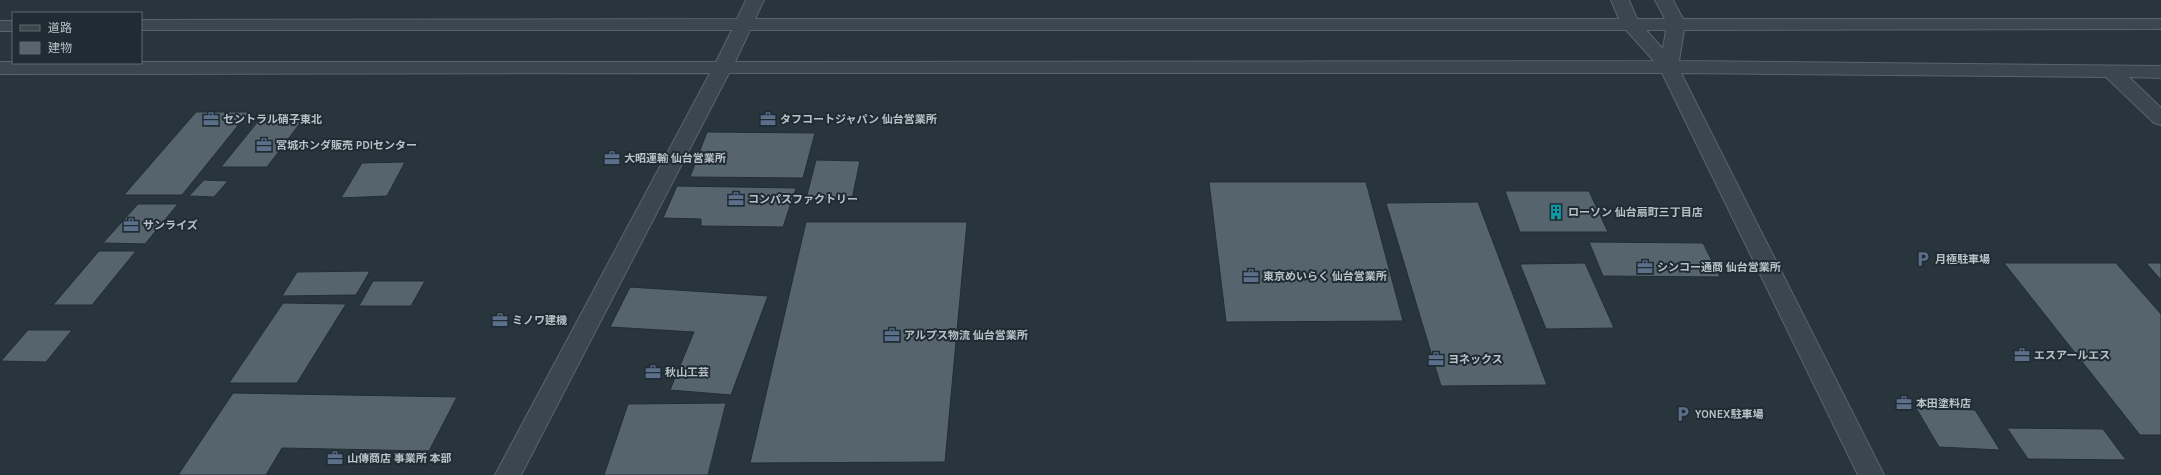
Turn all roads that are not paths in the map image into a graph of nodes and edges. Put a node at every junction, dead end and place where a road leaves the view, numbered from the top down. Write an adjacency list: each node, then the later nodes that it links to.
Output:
1 (754, 0): 6 (street)
2 (1620, 0): 4 (street)
3 (1664, 0): 5 (street)
4 (1630, 23): 5 (street); 6 (street); 11 (street)
5 (1676, 23): 7 (street); 11 (street)
6 (743, 24): 8 (street); 13 (street)
7 (2161, 24)
8 (142, 25)
9 (0, 26): 10 (street)
10 (12, 26)
11 (1669, 67): 13 (street); 14 (street); 18 (street)
12 (0, 68): 13 (street)
13 (723, 68): 17 (street)
14 (2112, 72): 15 (street); 16 (street)
15 (2161, 72)
16 (2161, 119)
17 (508, 475)
18 (1871, 475)

